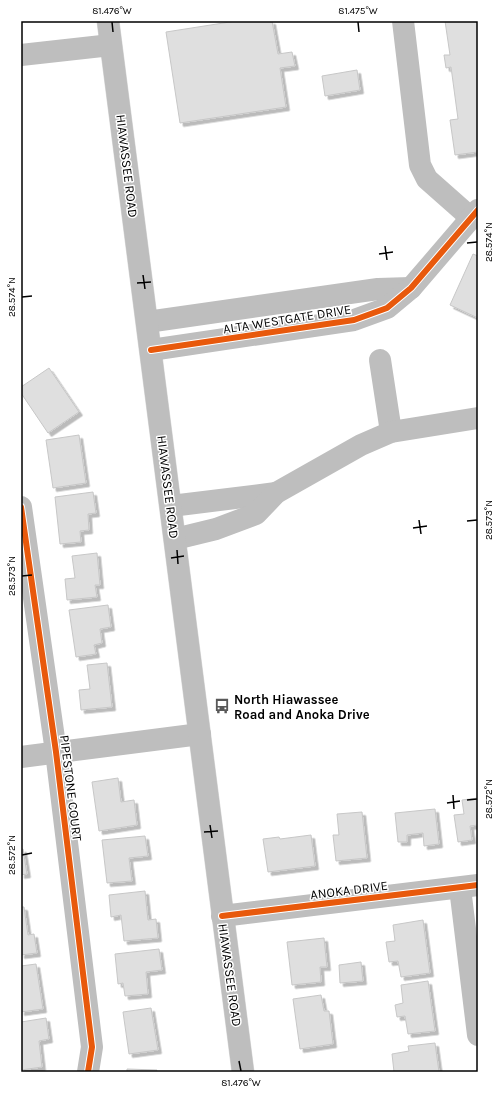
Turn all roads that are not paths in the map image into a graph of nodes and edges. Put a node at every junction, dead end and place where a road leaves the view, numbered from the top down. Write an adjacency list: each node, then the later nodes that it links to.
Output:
1 (108, 21): 3 (street, HIAWASSEE ROAD)
2 (403, 21): 5 (street, ALTA WESTGATE DRIVE)
3 (111, 45): 4 (street); 7 (street, HIAWASSEE ROAD)
4 (21, 55)
5 (474, 213): 6 (street, ALTA WESTGATE DRIVE)
6 (411, 288): 7 (street, ALTA WESTGATE DRIVE); 8 (street, ALTA WESTGATE DRIVE)
7 (147, 322): 8 (street, HIAWASSEE ROAD)
8 (151, 350): 13 (street, HIAWASSEE ROAD)
9 (380, 360): 11 (street)
10 (478, 418): 11 (street)
11 (391, 432): 12 (street)
12 (276, 493): 13 (street); 15 (street)
13 (171, 506): 15 (street, HIAWASSEE ROAD)
14 (21, 507): 17 (street, PIPESTONE COURT)
15 (175, 539): 16 (street, HIAWASSEE ROAD)
16 (200, 734): 17 (street); 20 (street, HIAWASSEE ROAD)
17 (56, 752): 18 (street); 22 (street, PIPESTONE COURT)
18 (21, 757)
19 (469, 886): 20 (street, ANOKA DRIVE); 21 (street)
20 (222, 916): 23 (street, HIAWASSEE ROAD)
21 (478, 1035)
22 (88, 1072)
23 (243, 1072)

